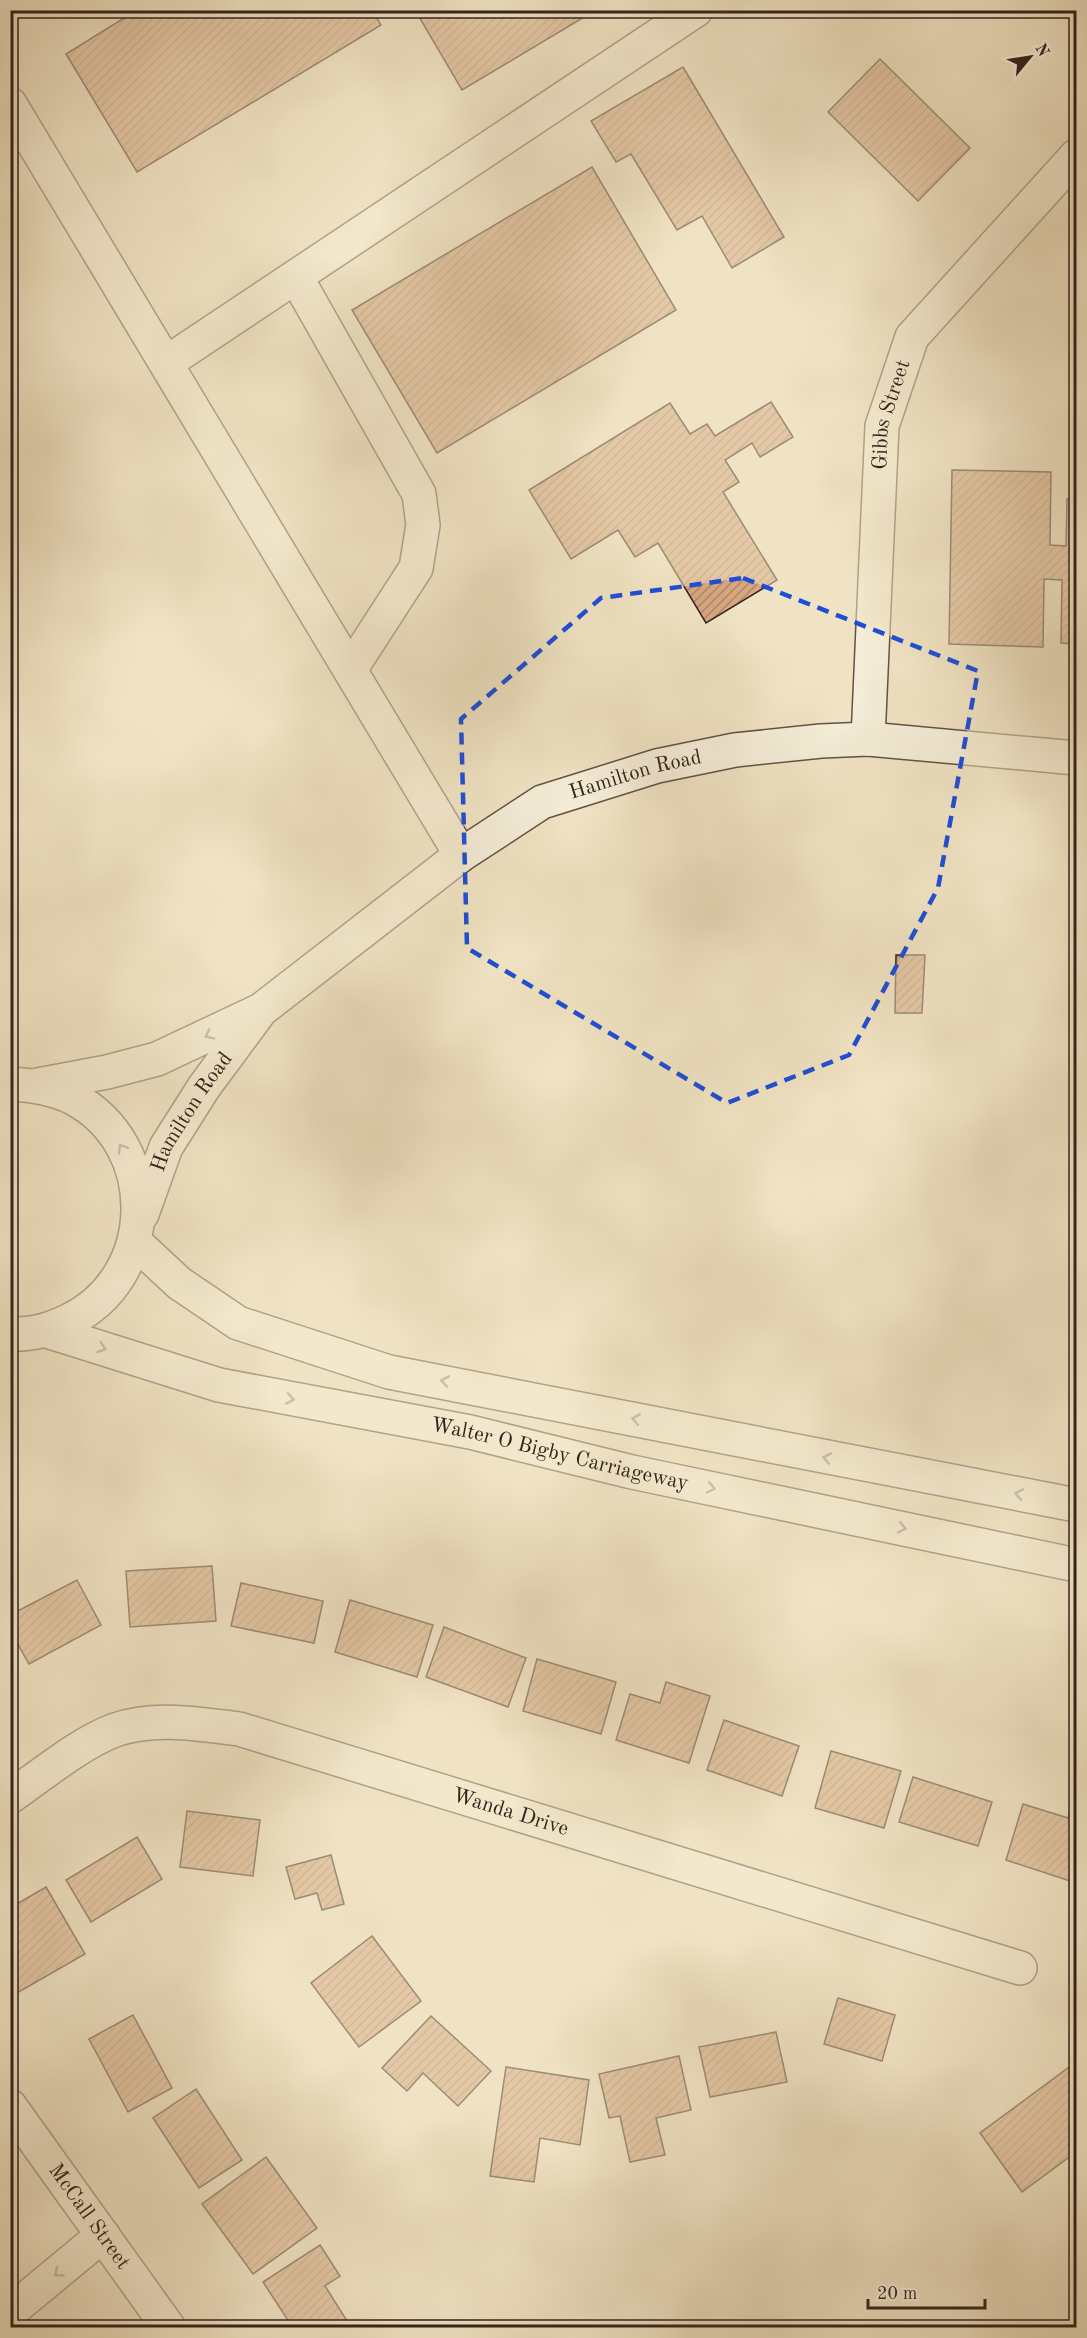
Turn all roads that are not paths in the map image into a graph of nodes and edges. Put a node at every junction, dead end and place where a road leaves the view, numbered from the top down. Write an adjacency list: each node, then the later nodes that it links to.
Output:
1 (696, 10): 4 (street)
2 (10, 104): 5 (street)
3 (1077, 156): 7 (street, Gibbs Street)
4 (296, 277): 5 (street); 6 (street)
5 (166, 363): 6 (street)
6 (350, 670): 9 (street)
7 (868, 739): 8 (street, Hamilton Road); 9 (street, Hamilton Road)
8 (1077, 758)
9 (461, 855): 10 (street, Hamilton Road)
10 (261, 1010): 11 (street, Hamilton Road, one-way to 11); 12 (street, Hamilton Road)
11 (24, 1085): 12 (street, Walter O Bigby Carriageway, one-way to 11)
12 (137, 1233): 13 (street, Walter O Bigby Carriageway); 15 (street, one-way to 12)
13 (46, 1331): 14 (street, Walter O Bigby Carriageway); 16 (street, Walter O Bigby Carriageway, one-way to 16)
14 (10, 1334)
15 (1077, 1505)
16 (1077, 1565)
17 (10, 1797): 18 (street, Wanda Drive)
18 (1020, 1968)
19 (10, 2106): 20 (street, McCall Street)
20 (103, 2235): 21 (street, one-way to 21); 22 (street, McCall Street)
21 (10, 2312)
22 (165, 2326)

